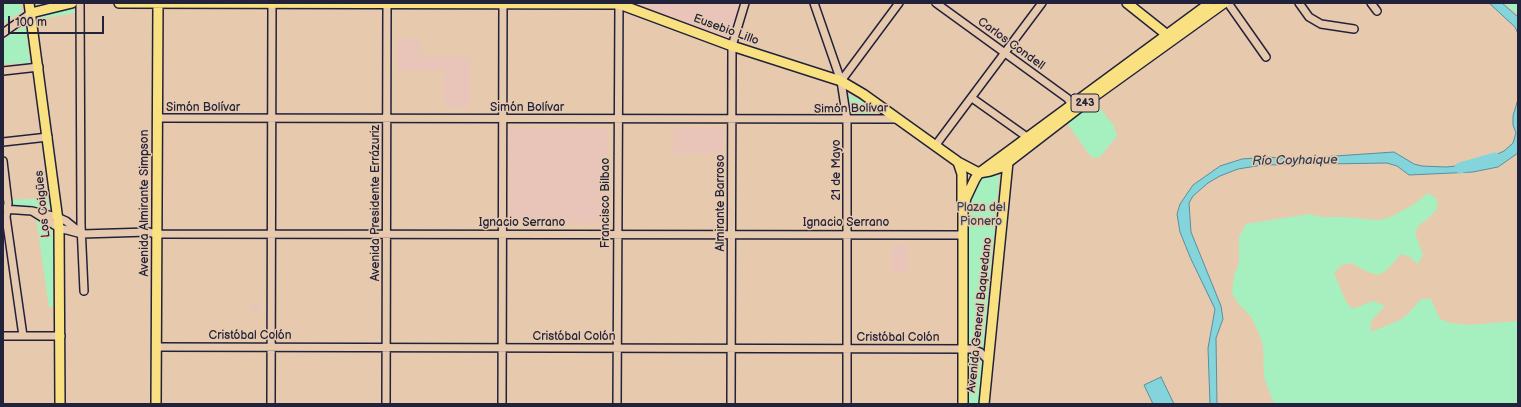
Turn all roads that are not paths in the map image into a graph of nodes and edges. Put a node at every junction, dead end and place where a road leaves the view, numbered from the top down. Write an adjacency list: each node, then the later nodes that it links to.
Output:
1 (29, 3): 22 (main road, Los Coigües)
2 (72, 3): 22 (main road)
3 (80, 3): 57 (street)
4 (119, 3): 5 (main road, Eusebio Lillo)
5 (158, 3): 6 (main road, Eusebio Lillo); 35 (main road, Avenida Almirante Simpson)
6 (272, 3): 7 (main road, Eusebio Lillo); 36 (street)
7 (388, 3): 8 (main road, Eusebio Lillo); 37 (street, Avenida Presidente Errázuriz)
8 (503, 3): 9 (main road, Eusebio Lillo); 38 (street)
9 (619, 3): 26 (main road, Eusebio Lillo); 39 (street, Francisco Bilbao)
10 (744, 3): 26 (street, Almirante Barroso)
11 (814, 3): 32 (street, 21 de Mayo)
12 (899, 3): 32 (street)
13 (936, 3): 28 (street, Carlos Condell)
14 (1042, 3): 28 (street)
15 (1126, 3): 25 (main road)
16 (1224, 3): 20 (main road, Avenida General Baquedano / 243)
17 (1228, 3): 29 (street)
18 (1299, 3): 23 (street)
19 (1371, 3): 21 (street)
20 (1207, 6): 25 (main road, Avenida General Baquedano / 243); 27 (main road, Avenida General Baquedano / 243)
21 (1377, 11)
22 (31, 13): 24 (street); 30 (main road, Los Coigües)
23 (1354, 29)
24 (3, 33)
25 (1166, 34): 27 (main road); 34 (main road, Avenida General Baquedano / 243)
26 (732, 46): 32 (main road, Eusebio Lillo); 41 (street, Almirante Barroso)
27 (1165, 46): 34 (main road, Avenida General Baquedano / 243)
28 (1004, 53): 33 (street); 34 (street, Carlos Condell)
29 (1266, 57)
30 (39, 67): 31 (street); 43 (main road, Los Coigües)
31 (3, 71)
32 (841, 82): 40 (main road, Eusebio Lillo); 42 (street, 21 de Mayo)
33 (972, 98): 44 (street); 46 (street)
34 (1075, 107): 44 (main road, Avenida General Baquedano / 243); 48 (main road, Avenida General Baquedano / 243)
35 (157, 118): 36 (street, Simón Bolívar); 58 (main road, Avenida Almirante Simpson)
36 (272, 119): 37 (street, Simón Bolívar); 59 (street)
37 (387, 119): 38 (street, Simón Bolívar); 56 (street, Avenida Presidente Errázuriz)
38 (502, 119): 39 (street, Simón Bolívar); 60 (street)
39 (618, 119): 41 (street, Simón Bolívar); 61 (street, Francisco Bilbao)
40 (897, 119): 42 (street, Simón Bolívar); 46 (main road, Eusebio Lillo)
41 (732, 120): 42 (street, Simón Bolívar); 62 (street, Almirante Barroso)
42 (847, 120): 63 (street, 21 de Mayo)
43 (48, 137): 45 (street); 54 (main road, Los Coigües)
44 (1027, 137): 50 (main road, Avenida General Baquedano / 243)
45 (3, 142)
46 (935, 146): 47 (main road, Eusebio Lillo)
47 (958, 162): 50 (main road, Eusebio Lillo); 53 (main road)
48 (1008, 162): 50 (main road); 77 (main road, Avenida General Baquedano)
49 (3, 163): 51 (street)
50 (979, 173): 53 (main road, Avenida General Baquedano / 243)
51 (5, 209): 52 (street, Ignacio Serrano); 67 (street)
52 (32, 211): 54 (street, Ignacio Serrano); 55 (street, Ignacio Serrano)
53 (963, 211): 64 (main road, Avenida General Baquedano / 243)
54 (58, 217): 55 (main road, Los Coigües); 57 (street, Ignacio Serrano)
55 (59, 228): 57 (street, Ignacio Serrano); 68 (main road, Los Coigües)
56 (386, 233): 59 (street, Ignacio Serrano); 60 (street, Ignacio Serrano); 71 (street, Avenida Presidente Errázuriz)
57 (82, 234): 58 (street, Ignacio Serrano); 65 (street)
58 (157, 234): 59 (street, Ignacio Serrano); 69 (main road, Avenida Almirante Simpson)
59 (271, 234): 70 (street)
60 (503, 234): 61 (street, Ignacio Serrano); 72 (street)
61 (617, 234): 62 (street, Ignacio Serrano); 73 (street, Francisco Bilbao)
62 (732, 234): 63 (street, Ignacio Serrano); 74 (street, Almirante Barroso)
63 (848, 234): 64 (street, Ignacio Serrano); 75 (street, 21 de Mayo)
64 (963, 235): 76 (main road, Avenida General Baquedano / 243)
65 (84, 290)
66 (3, 336): 67 (street)
67 (23, 336): 68 (street)
68 (61, 336): 78 (main road, Los Coigües)
69 (156, 347): 70 (street, Cristóbal Colón); 79 (main road, Avenida Almirante Simpson)
70 (271, 348): 71 (street, Cristóbal Colón); 80 (street)
71 (386, 348): 72 (street, Cristóbal Colón); 81 (street, Avenida Presidente Errázuriz)
72 (502, 348): 73 (street, Cristóbal Colón); 82 (street)
73 (617, 348): 74 (street, Cristóbal Colón); 83 (street, Francisco Bilbao)
74 (731, 348): 75 (street, Cristóbal Colón); 84 (street, Almirante Barroso)
75 (847, 349): 76 (street, Cristóbal Colón); 85 (street, 21 de Mayo)
76 (962, 350): 77 (street, Cristóbal Colón); 86 (main road, Avenida General Baquedano / 243)
77 (988, 360): 87 (main road, Avenida General Baquedano)
78 (60, 404)
79 (156, 404)
80 (271, 404)
81 (386, 404)
82 (502, 404)
83 (617, 404)
84 (731, 404)
85 (847, 404)
86 (963, 404)
87 (984, 404)

